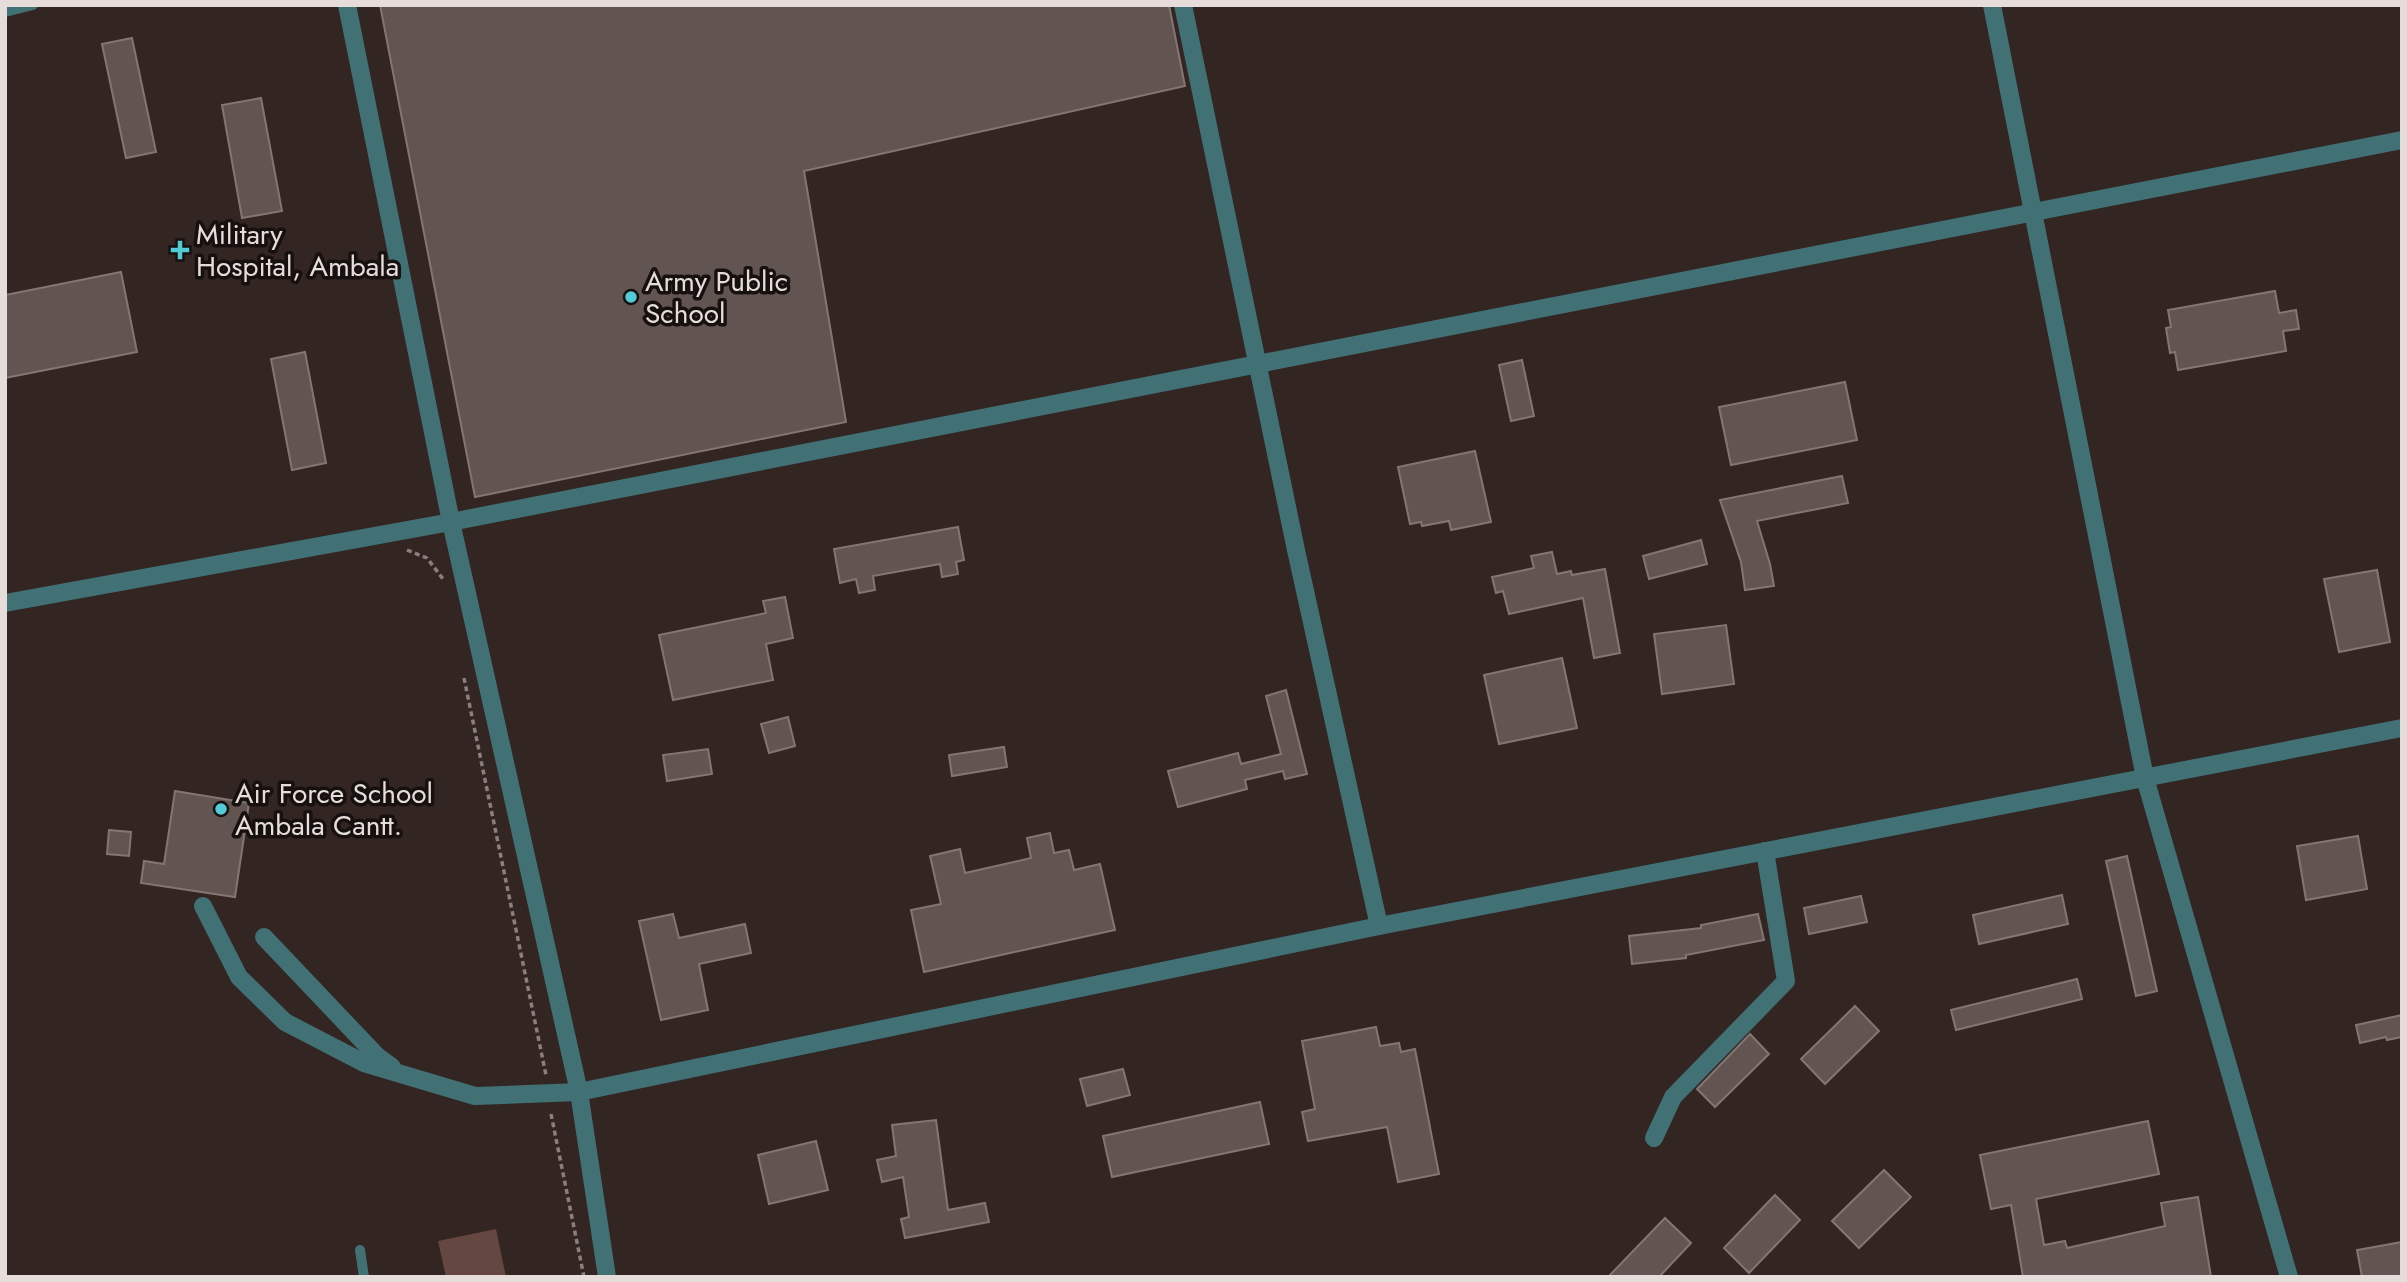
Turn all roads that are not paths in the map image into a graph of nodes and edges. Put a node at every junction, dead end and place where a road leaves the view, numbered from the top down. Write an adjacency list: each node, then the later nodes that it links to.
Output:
1 (33, 5): 5 (lane)
2 (347, 5): 9 (street)
3 (1183, 5): 8 (street)
4 (1992, 5): 7 (street)
5 (5, 12)
6 (2402, 140): 7 (street)
7 (2033, 211): 8 (street); 12 (street)
8 (1258, 363): 9 (street); 15 (street)
9 (451, 522): 10 (street); 18 (street)
10 (5, 603)
11 (2402, 728): 12 (street)
12 (2145, 778): 13 (street); 23 (street)
13 (1765, 851): 15 (street); 19 (street)
14 (203, 905): 17 (street)
15 (1378, 926): 18 (street)
16 (264, 937): 17 (street)
17 (400, 1074): 18 (street)
18 (579, 1092): 22 (street)
19 (1654, 1138)
20 (360, 1250): 21 (lane)
21 (364, 1277)
22 (607, 1277)
23 (2289, 1277)

